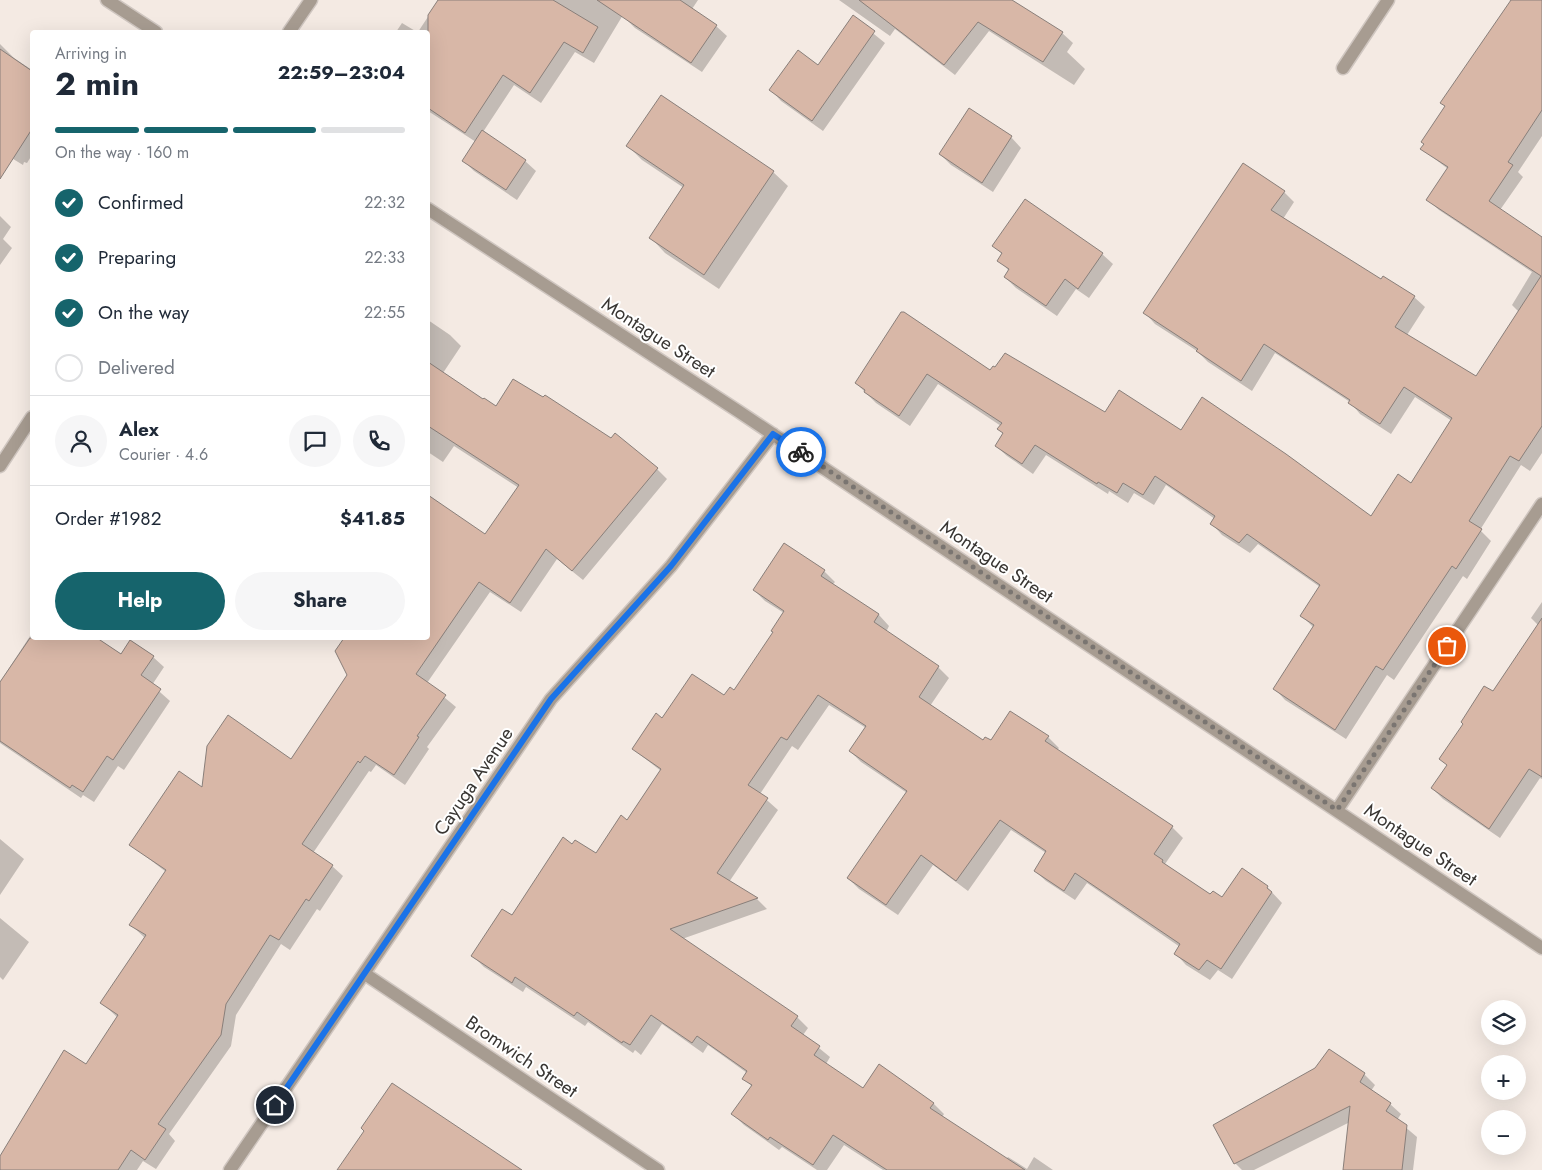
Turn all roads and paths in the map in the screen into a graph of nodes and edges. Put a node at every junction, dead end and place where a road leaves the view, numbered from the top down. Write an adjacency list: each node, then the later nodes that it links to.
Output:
1 (107, 0): 4 (street)
2 (311, 0): 5 (street)
3 (1388, 0): 6 (street)
4 (153, 30)
5 (291, 30)
6 (1343, 68)
7 (430, 211): 9 (street, Montague Street)
8 (30, 420): 10 (street)
9 (773, 434): 12 (street, Montague Street); 14 (street, Cayuga Avenue)
10 (0, 466)
11 (1542, 504): 12 (street)
12 (1337, 810): 13 (street, Montague Street)
13 (1542, 948)
14 (364, 974): 15 (street, Cayuga Avenue); 16 (street, Bromwich Street)
15 (230, 1170)
16 (658, 1170)

